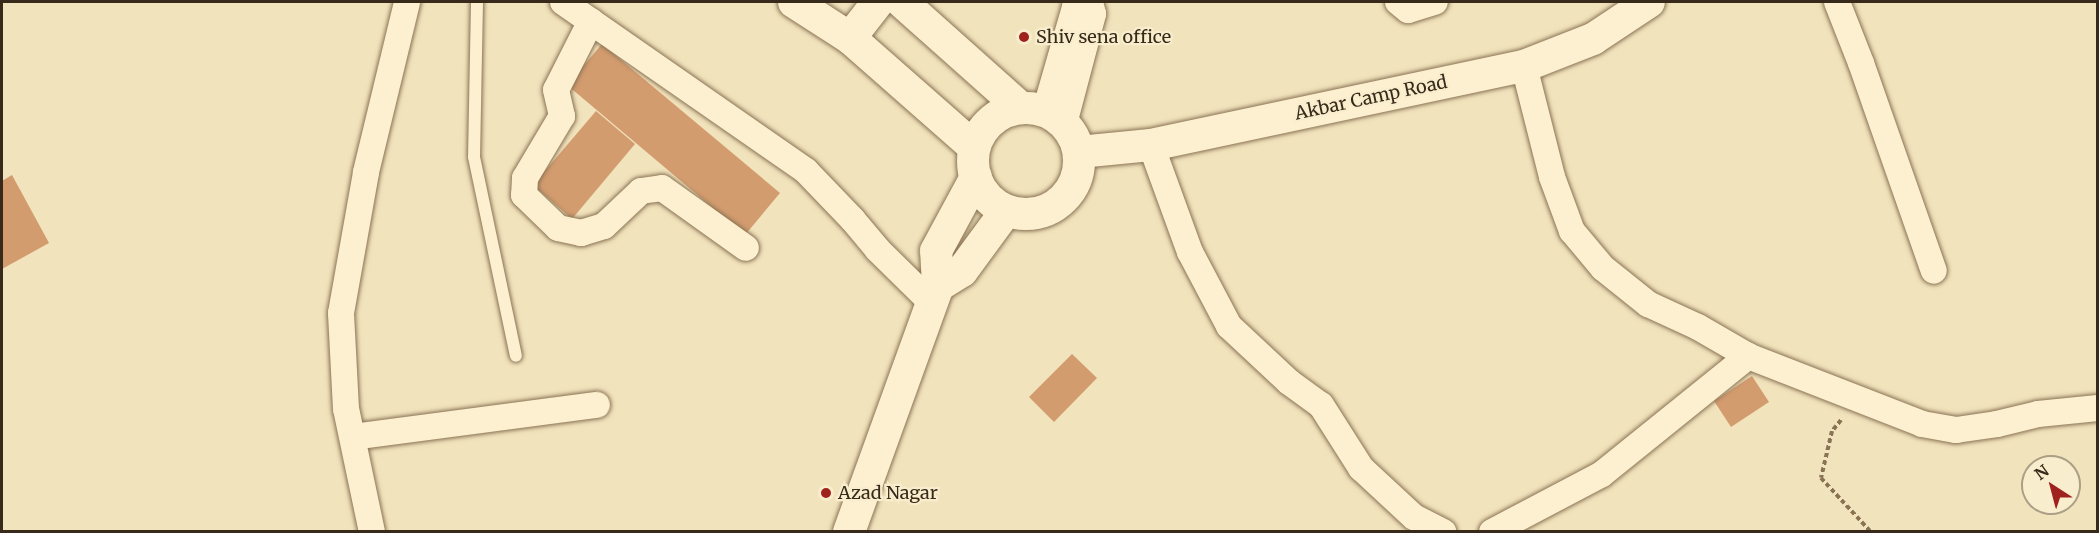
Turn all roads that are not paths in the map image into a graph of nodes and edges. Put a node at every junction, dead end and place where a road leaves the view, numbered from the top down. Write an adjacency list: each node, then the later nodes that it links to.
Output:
1 (407, 2): 28 (street)
2 (477, 2): 24 (lane)
3 (563, 2): 13 (street)
4 (794, 2): 14 (street)
5 (878, 2): 14 (street)
6 (902, 2): 16 (street)
7 (1081, 2): 16 (street)
8 (1090, 2): 16 (street)
9 (1398, 2): 10 (street)
10 (1435, 2)
11 (1649, 2): 15 (street, Akbar Camp Road)
12 (1837, 2): 22 (street)
13 (591, 21): 21 (street); 23 (street)
14 (850, 38): 19 (street)
15 (1524, 66): 17 (street, Akbar Camp Road); 25 (street)
16 (1043, 114): 18 (street); 19 (street)
17 (1151, 145): 18 (street, Akbar Camp Road); 31 (street)
18 (1079, 152): 20 (street)
19 (975, 162): 20 (street); 23 (street)
20 (1006, 211): 23 (street)
21 (746, 248)
22 (1934, 271)
23 (935, 295): 30 (street)
24 (516, 356)
25 (1748, 356): 27 (street); 32 (street)
26 (597, 405): 28 (street)
27 (2097, 408)
28 (354, 437): 29 (street)
29 (372, 531)
30 (849, 531)
31 (1443, 531)
32 (1492, 531)

